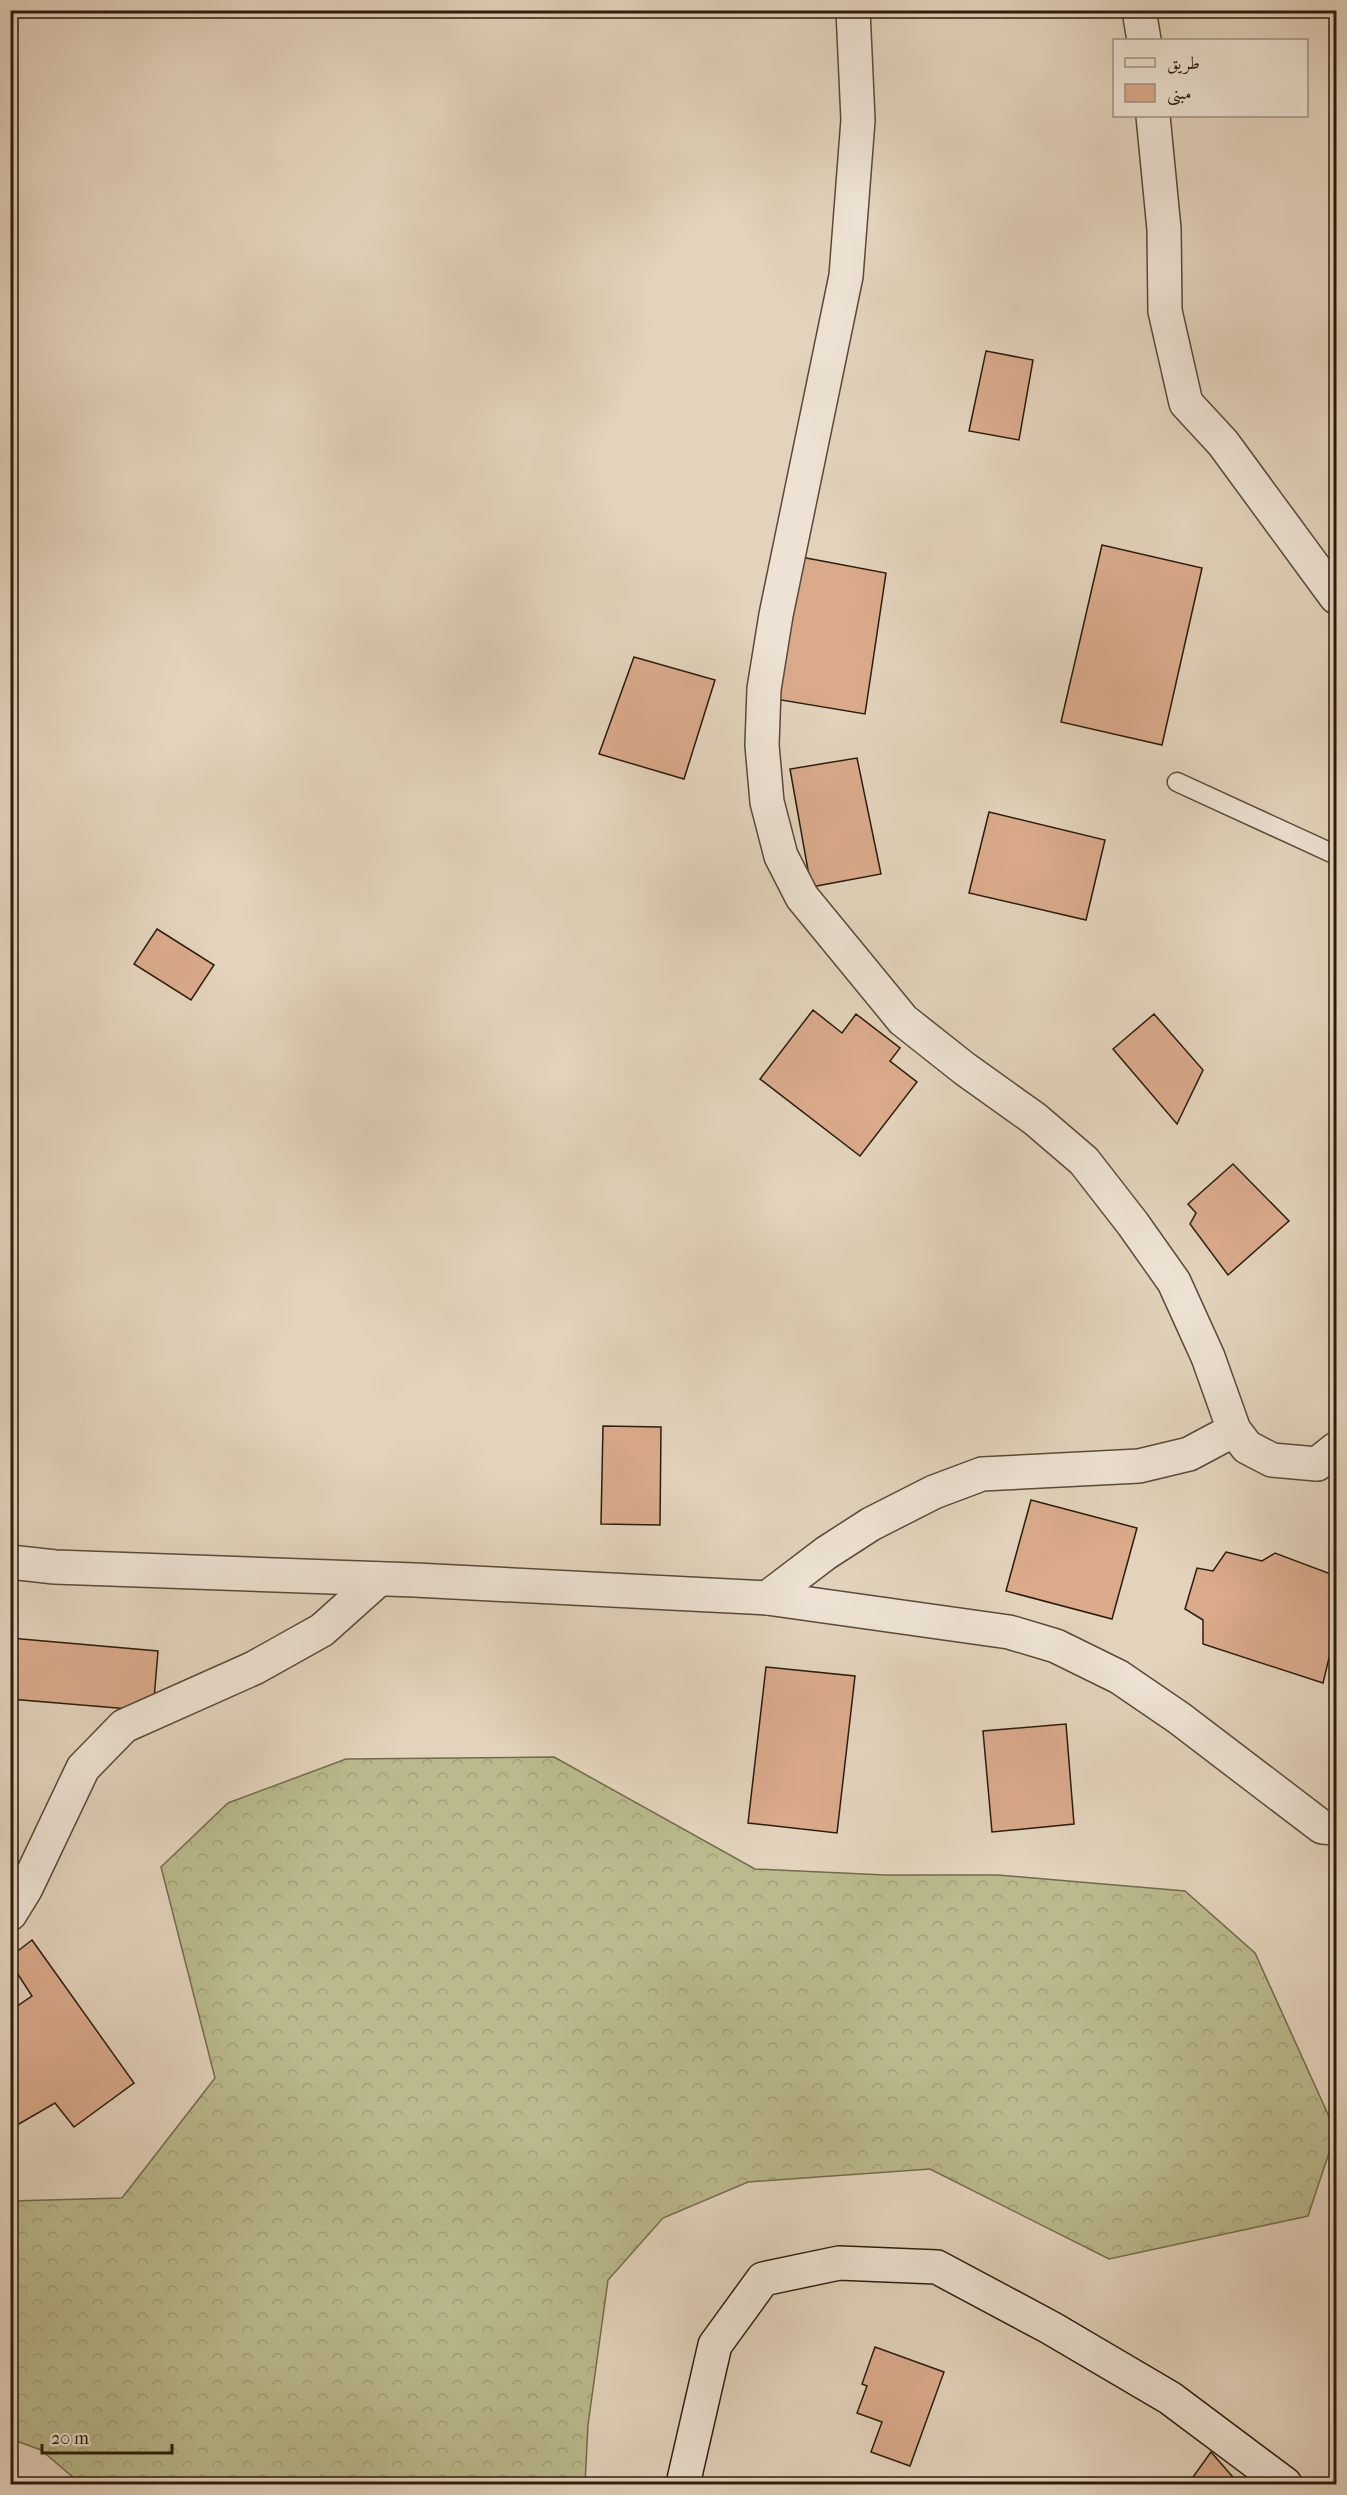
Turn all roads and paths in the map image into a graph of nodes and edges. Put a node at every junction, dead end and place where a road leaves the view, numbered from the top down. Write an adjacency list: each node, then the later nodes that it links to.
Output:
1 (853, 10): 8 (street)
2 (1139, 10): 3 (street)
3 (1144, 39)
4 (1153, 117): 5 (street)
5 (1336, 597)
6 (1177, 782): 7 (lane)
7 (1336, 855)
8 (1234, 1430): 9 (street); 12 (street)
9 (1336, 1449)
10 (10, 1562): 11 (street)
11 (379, 1579): 12 (street); 14 (street)
12 (767, 1599): 13 (street)
13 (1332, 1830)
14 (10, 1914)
15 (683, 2484): 16 (street)
16 (1285, 2484)

